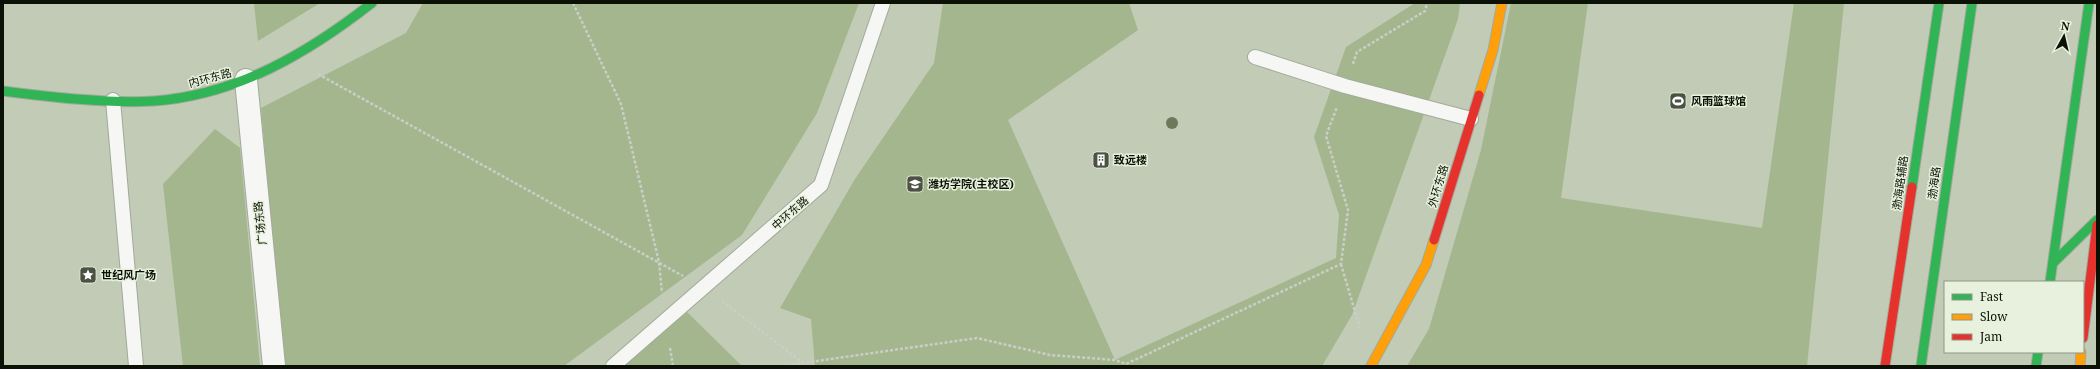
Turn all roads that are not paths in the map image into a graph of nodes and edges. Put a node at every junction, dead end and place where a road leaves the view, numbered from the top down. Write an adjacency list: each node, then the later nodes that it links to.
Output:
1 (372, 3): 8 (main road, 内环东路)
2 (883, 3): 22 (lane, 中环东路)
3 (1502, 3): 11 (main road, 外环东路)
4 (1939, 3): 23 (main road, 渤海路辅路)
5 (1972, 3): 24 (main road, 渤海路)
6 (2089, 3): 14 (main road)
7 (1255, 57): 11 (lane)
8 (246, 80): 10 (main road, 内环东路); 21 (street, 广场东路)
9 (3, 91): 10 (main road, 内环东路)
10 (113, 100): 20 (lane)
11 (1471, 119): 19 (main road, 外环东路)
12 (2097, 220): 14 (main road)
13 (2097, 225): 16 (main road)
14 (2053, 263): 15 (main road)
15 (2050, 281)
16 (2084, 330)
17 (2038, 353): 25 (main road)
18 (2081, 353): 26 (main road)
19 (1371, 365)
20 (136, 366)
21 (274, 366)
22 (613, 366)
23 (1885, 366)
24 (1921, 366)
25 (2036, 366)
26 (2080, 366)

